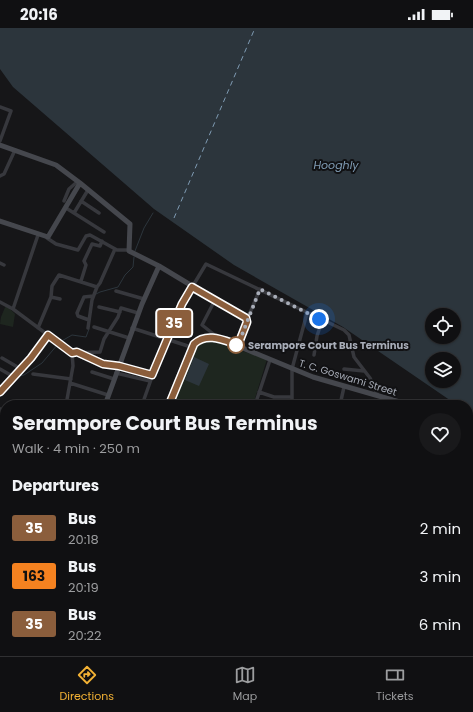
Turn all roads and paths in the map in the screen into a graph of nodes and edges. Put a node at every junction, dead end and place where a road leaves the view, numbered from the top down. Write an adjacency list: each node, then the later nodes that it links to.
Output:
1 (0, 107): 2 (street)
2 (0, 141)
3 (0, 145): 4 (street)
4 (15, 150): 5 (street); 6 (street)
5 (1, 177)
6 (79, 182): 7 (street); 8 (street); 10 (street)
7 (88, 190): 9 (street); 19 (street)
8 (64, 201)
9 (81, 201): 11 (street); 12 (street)
10 (66, 208): 11 (street); 16 (street)
11 (74, 213): 14 (street)
12 (99, 213)
13 (0, 221): 15 (street)
14 (104, 232)
15 (38, 235): 16 (street); 33 (street)
16 (47, 238): 17 (street)
17 (102, 241): 18 (street); 21 (street)
18 (115, 249): 19 (street); 22 (street)
19 (129, 250): 20 (street)
20 (159, 266): 23 (street); 29 (street)
21 (81, 281): 22 (street); 27 (street)
22 (96, 287): 26 (street)
23 (192, 287): 24 (street); 30 (street); 47 (street)
24 (260, 289): 36 (street); 38 (street)
25 (116, 291): 29 (street)
26 (93, 296): 37 (street); 37 (street)
27 (51, 297): 28 (street); 41 (street)
28 (60, 299)
29 (144, 299): 35 (street)
30 (215, 300): 38 (street); 48 (street)
31 (0, 302): 33 (street)
32 (99, 307): 34 (street)
33 (13, 309): 41 (street)
34 (120, 312): 35 (street); 44 (street)
35 (138, 313): 43 (street)
36 (307, 313): 39 (street); 58 (street)
37 (89, 320): 42 (street)
38 (247, 320): 49 (street)
39 (322, 321): 53 (street); 61 (street)
40 (94, 326): 44 (street)
41 (38, 328): 45 (street)
42 (88, 328)
43 (132, 328): 46 (street); 47 (street)
44 (110, 332): 46 (street); 51 (street)
45 (48, 335): 52 (street); 60 (street)
46 (129, 338): 56 (street)
47 (167, 339): 50 (street); 65 (street)
48 (221, 340): 49 (street); 50 (street)
49 (238, 345): 55 (street, T. C. Goswami Street)
50 (191, 347): 79 (street)
51 (77, 352): 52 (street); 56 (street)
52 (72, 353): 68 (street)
53 (314, 355)
54 (2, 358): 60 (street)
55 (270, 360): 58 (street, T. C. Goswami Street); 72 (street)
56 (119, 366): 63 (street); 65 (street)
57 (0, 369): 66 (street)
58 (292, 369): 70 (street, T. C. Goswami Street); 75 (street)
59 (344, 369): 61 (street)
60 (21, 370): 66 (street)
61 (364, 371): 74 (street)
62 (92, 372): 67 (street)
63 (116, 373): 67 (street); 69 (street)
64 (33, 374): 68 (street)
65 (152, 375): 69 (street)
66 (14, 377): 71 (street)
67 (114, 378): 73 (street)
68 (70, 381): 73 (street); 76 (street)
69 (150, 381): 78 (street)
70 (344, 387): 74 (street, T. C. Goswami Street); 82 (street)
71 (0, 392)
72 (259, 392): 75 (street); 80 (street)
73 (108, 396): 77 (street)
74 (378, 396): 83 (street, T. C. Goswami Street)
75 (291, 397): 81 (street)
76 (67, 400)
77 (107, 400)
78 (144, 400)
79 (171, 400)
80 (257, 400)
81 (291, 400)
82 (341, 400)
83 (392, 400)

